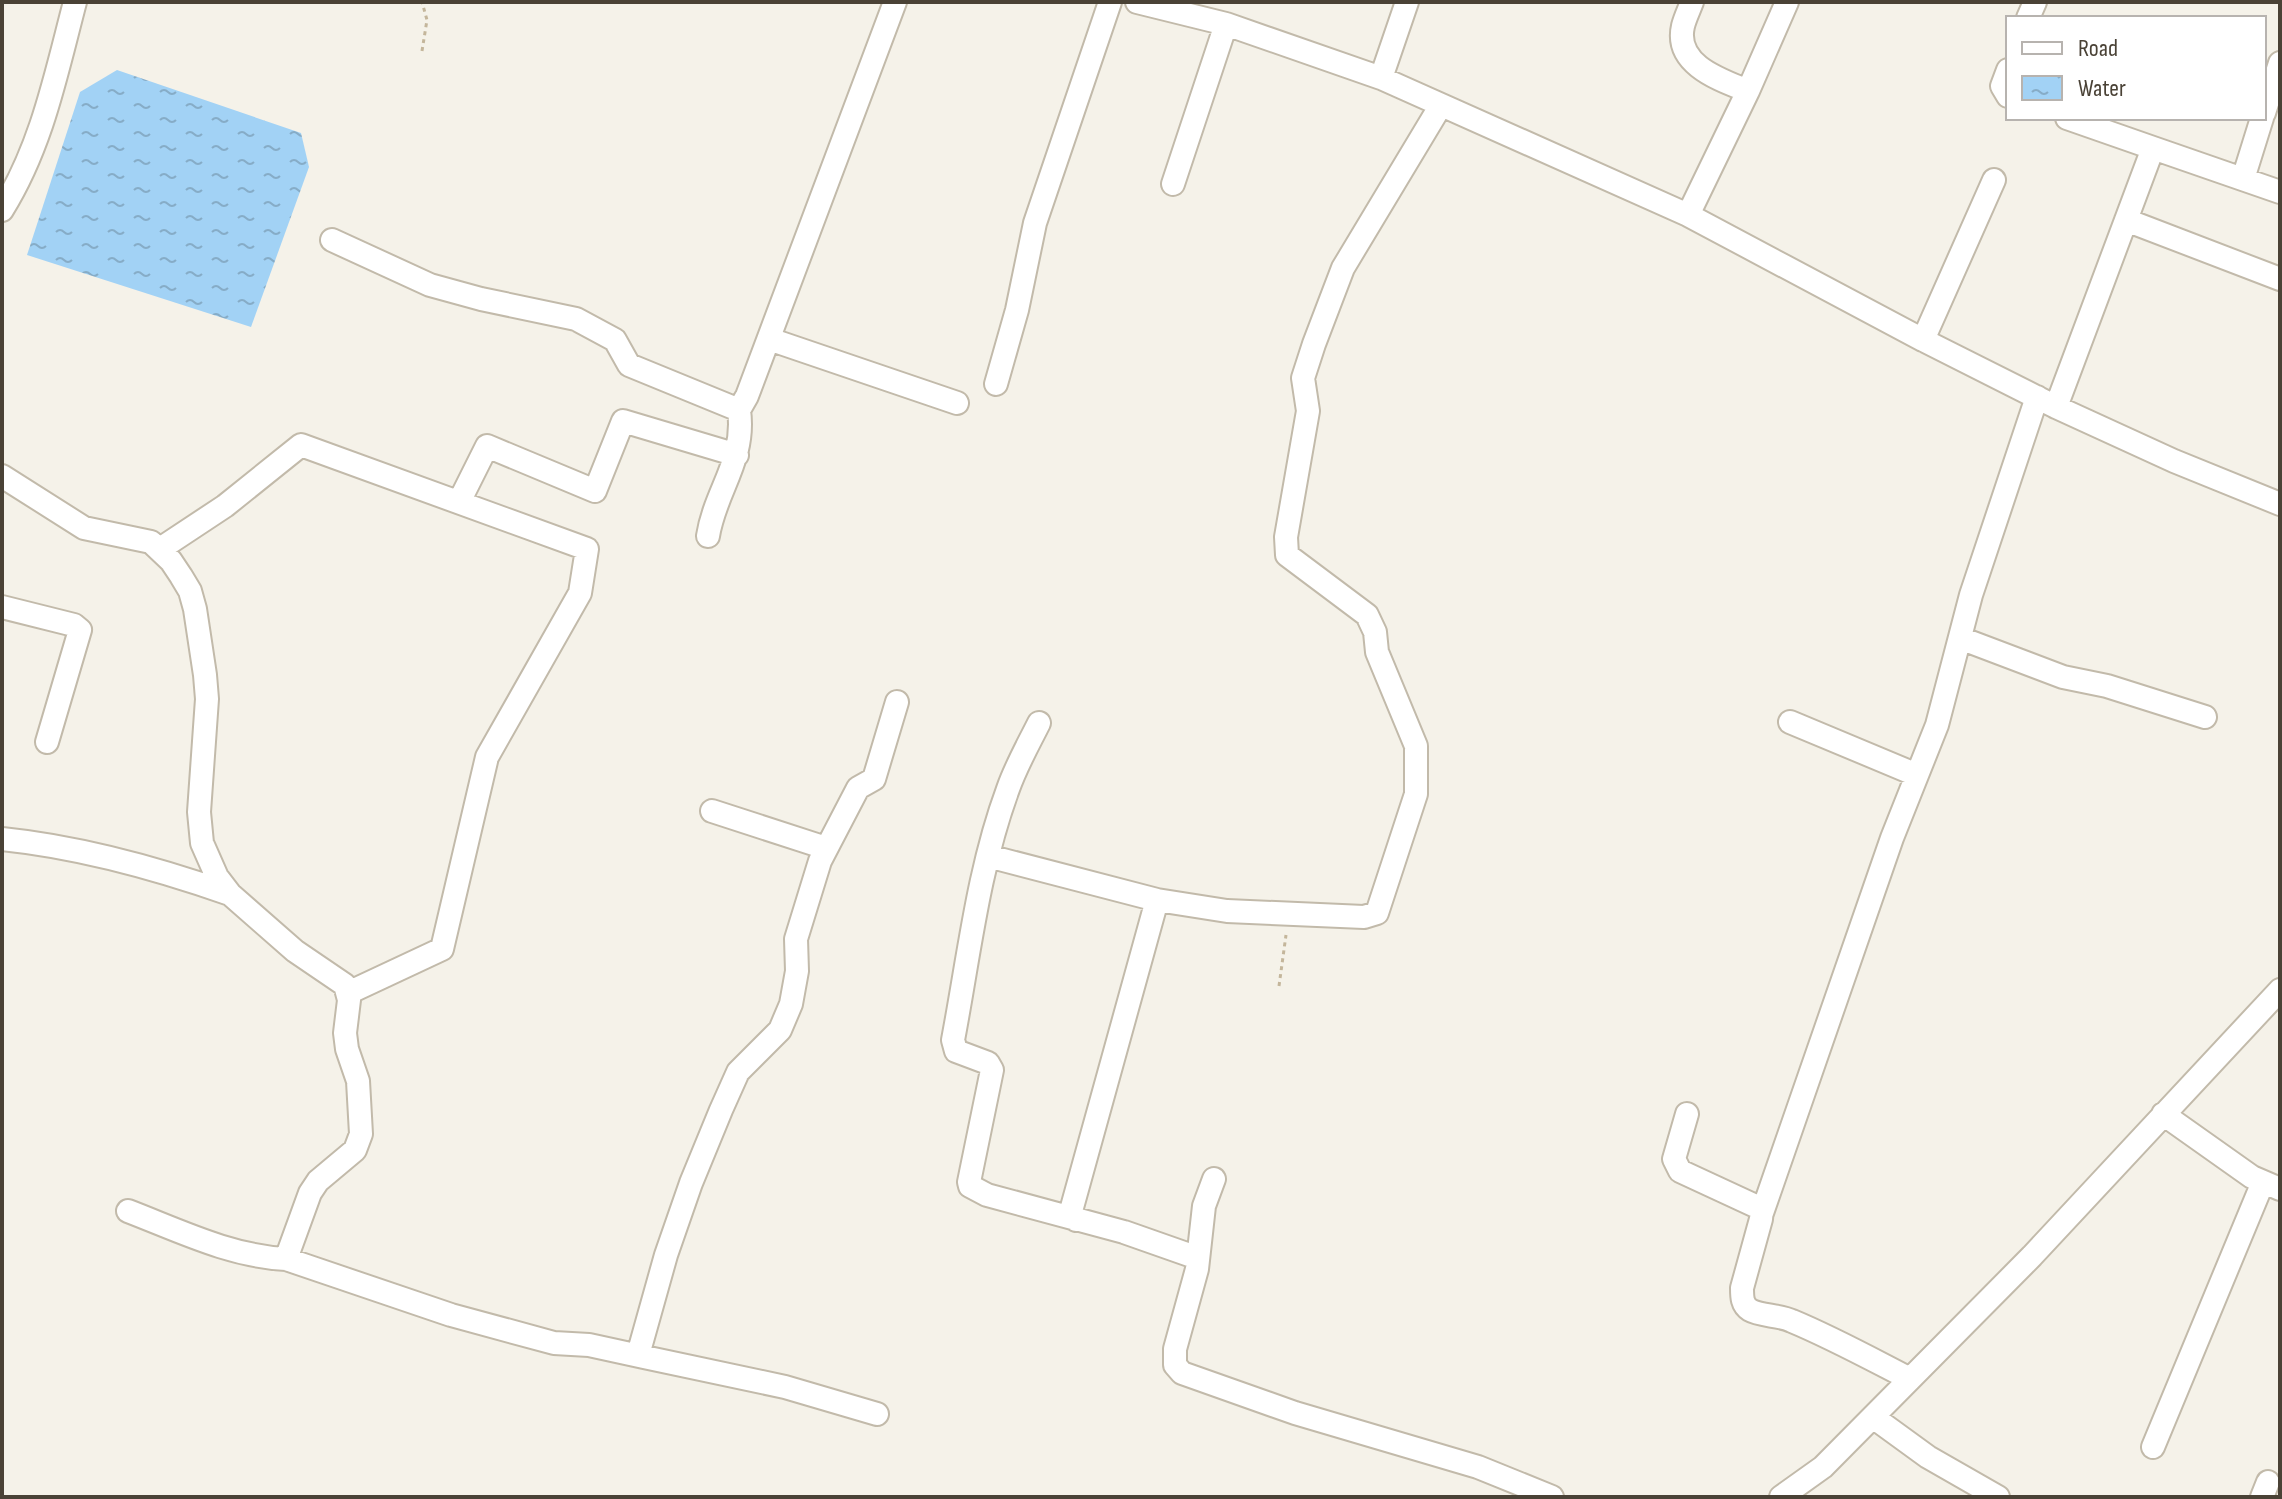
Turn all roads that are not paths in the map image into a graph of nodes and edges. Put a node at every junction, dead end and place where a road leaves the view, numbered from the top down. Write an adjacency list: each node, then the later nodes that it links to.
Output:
1 (75, 2): 21 (street)
2 (895, 2): 26 (street)
3 (1110, 2): 28 (street)
4 (1137, 2): 8 (street)
5 (1407, 2): 10 (street)
6 (1692, 2): 11 (street)
7 (1787, 2): 11 (street)
8 (1226, 24): 10 (street); 19 (street)
9 (2280, 63): 13 (street)
10 (1381, 78): 12 (street)
11 (1748, 91): 22 (street)
12 (1441, 105): 22 (street); 51 (street)
13 (2266, 107)
14 (2073, 120): 16 (street)
15 (2262, 120): 17 (street)
16 (2153, 148): 17 (street); 23 (street)
17 (2243, 179): 20 (street)
18 (1994, 180): 27 (street)
19 (1173, 184)
20 (2280, 192)
21 (2, 210)
22 (1688, 215): 27 (street)
23 (2126, 220): 25 (street); 29 (street)
24 (332, 240): 31 (street)
25 (2280, 279)
26 (769, 339): 30 (street); 31 (street)
27 (1923, 340): 29 (street)
28 (996, 384)
29 (2046, 402): 35 (street); 39 (street)
30 (957, 403)
31 (739, 410): 32 (street)
32 (737, 455): 34 (street); 36 (street)
33 (2, 476): 37 (street)
34 (459, 502): 37 (street); 53 (street)
35 (2280, 504)
36 (708, 536)
37 (160, 549): 50 (street)
38 (2, 607): 44 (street)
39 (1960, 638): 41 (street); 45 (street)
40 (897, 702): 48 (street)
41 (2205, 717)
42 (1790, 722): 45 (street)
43 (1039, 723): 49 (street)
44 (47, 742)
45 (1917, 775): 59 (street)
46 (712, 811): 48 (street)
47 (2, 839): 50 (street)
48 (826, 848): 63 (street)
49 (988, 856): 51 (street); 60 (street)
50 (230, 894): 53 (street)
51 (1157, 900): 60 (street)
52 (2280, 990): 55 (street)
53 (348, 993): 62 (street)
54 (1687, 1114): 59 (street)
55 (2163, 1114): 57 (street); 64 (street)
56 (1214, 1179): 61 (street)
57 (2271, 1186): 67 (street)
58 (128, 1211): 62 (street)
59 (1762, 1213): 64 (street)
60 (1071, 1216): 61 (street)
61 (1198, 1258): 68 (street)
62 (286, 1259): 63 (street)
63 (638, 1355): 65 (street)
64 (1910, 1379): 66 (street)
65 (877, 1414)
66 (1873, 1417): 69 (street); 70 (street)
67 (2153, 1447)
68 (1552, 1497)
69 (1781, 1497)
70 (1998, 1497)

